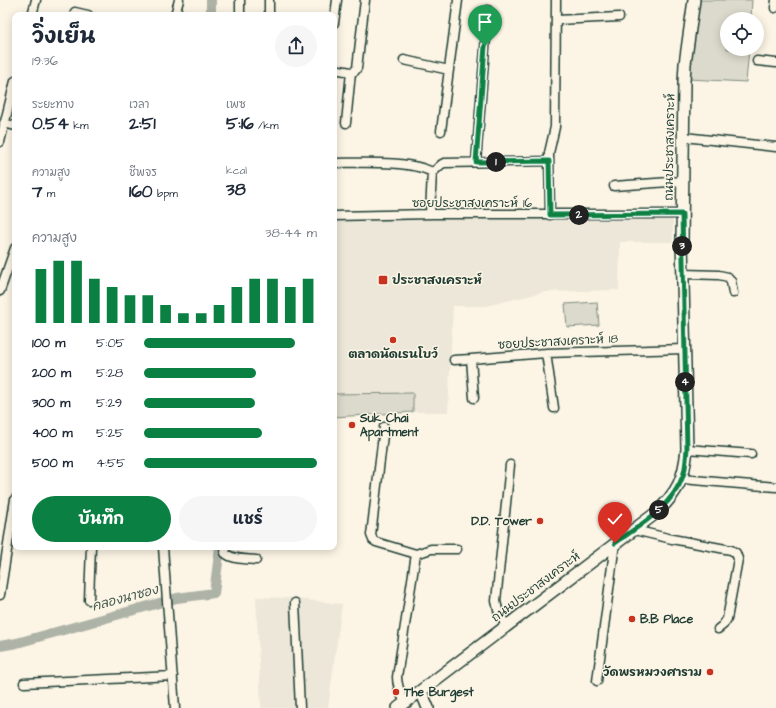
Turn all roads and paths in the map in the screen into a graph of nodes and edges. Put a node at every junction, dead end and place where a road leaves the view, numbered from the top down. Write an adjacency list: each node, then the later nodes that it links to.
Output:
1 (36, 0): 11 (street)
2 (178, 0): 12 (street)
3 (240, 0): 13 (street)
4 (269, 0): 14 (street)
5 (337, 0): 15 (street)
6 (365, 0): 23 (street)
7 (458, 0): 22 (street)
8 (556, 0): 17 (street)
9 (694, 0): 29 (main road, ถนนประชาสงเคราะห์)
10 (488, 10): 33 (street)
11 (33, 12)
12 (176, 12)
13 (240, 12)
14 (269, 12)
15 (335, 12)
16 (619, 17): 17 (street)
17 (556, 20): 32 (street)
18 (404, 60): 22 (street)
19 (757, 61): 20 (street)
20 (776, 63)
21 (337, 70): 23 (street)
22 (449, 70): 28 (street)
23 (351, 72): 26 (street)
24 (12, 92): 25 (street)
25 (4, 123): 27 (street); 30 (street)
26 (346, 123)
27 (12, 125)
28 (441, 131)
29 (684, 137): 31 (street); 36 (main road, ถนนประชาสงเคราะห์)
30 (0, 142)
31 (776, 147)
32 (549, 161): 33 (street); 40 (street)
33 (476, 162): 35 (street)
34 (337, 163): 35 (street)
35 (432, 172): 38 (street)
36 (683, 181): 37 (street); 39 (main road, ถนนประชาสงเคราะห์)
37 (614, 186)
38 (430, 214): 40 (street, ซอยประชาสงเคราะห์ 16); 41 (street, ซอยประชาสงเคราะห์ 16)
39 (682, 214): 40 (street, ซอยประชาสงเคราะห์ 16); 43 (main road, ถนนประชาสงเคราะห์)
40 (550, 215)
41 (337, 216)
42 (12, 257): 44 (street)
43 (683, 274): 45 (street); 46 (main road, ถนนประชาสงเคราะห์)
44 (0, 291)
45 (733, 293)
46 (685, 349): 47 (street, ซอยประชาสงเคราะห์ 18); 53 (main road, ถนนประชาสงเคราะห์)
47 (546, 353): 48 (street, ซอยประชาสงเคราะห์ 18); 51 (street)
48 (471, 359): 49 (street, ซอยประชาสงเคราะห์ 18); 50 (street)
49 (454, 360)
50 (474, 398)
51 (554, 408)
52 (384, 427): 65 (street)
53 (687, 449): 54 (street); 56 (main road, ถนนประชาสงเคราะห์)
54 (751, 454)
55 (510, 465): 70 (street)
56 (682, 479): 57 (street); 59 (main road, ถนนประชาสงเคราะห์)
57 (776, 487)
58 (12, 518): 67 (street)
59 (634, 530): 60 (main road, ถนนประชาสงเคราะห์); 71 (street)
60 (615, 543): 70 (main road, ถนนประชาสงเคราะห์); 73 (street)
61 (456, 549): 65 (street)
62 (91, 550): 68 (street)
63 (163, 550): 72 (street)
64 (225, 550): 66 (street)
65 (416, 554): 76 (street)
66 (256, 560)
67 (0, 595)
68 (89, 600)
69 (296, 603): 78 (street)
70 (506, 626): 75 (main road, ถนนประชาสงเคราะห์)
71 (718, 629)
72 (173, 676): 74 (street); 77 (street)
73 (597, 681)
74 (24, 683)
75 (421, 691): 76 (main road, ถนนประชาสงเคราะห์); 79 (main road)
76 (402, 705)
77 (175, 708)
78 (300, 708)
79 (428, 708)

